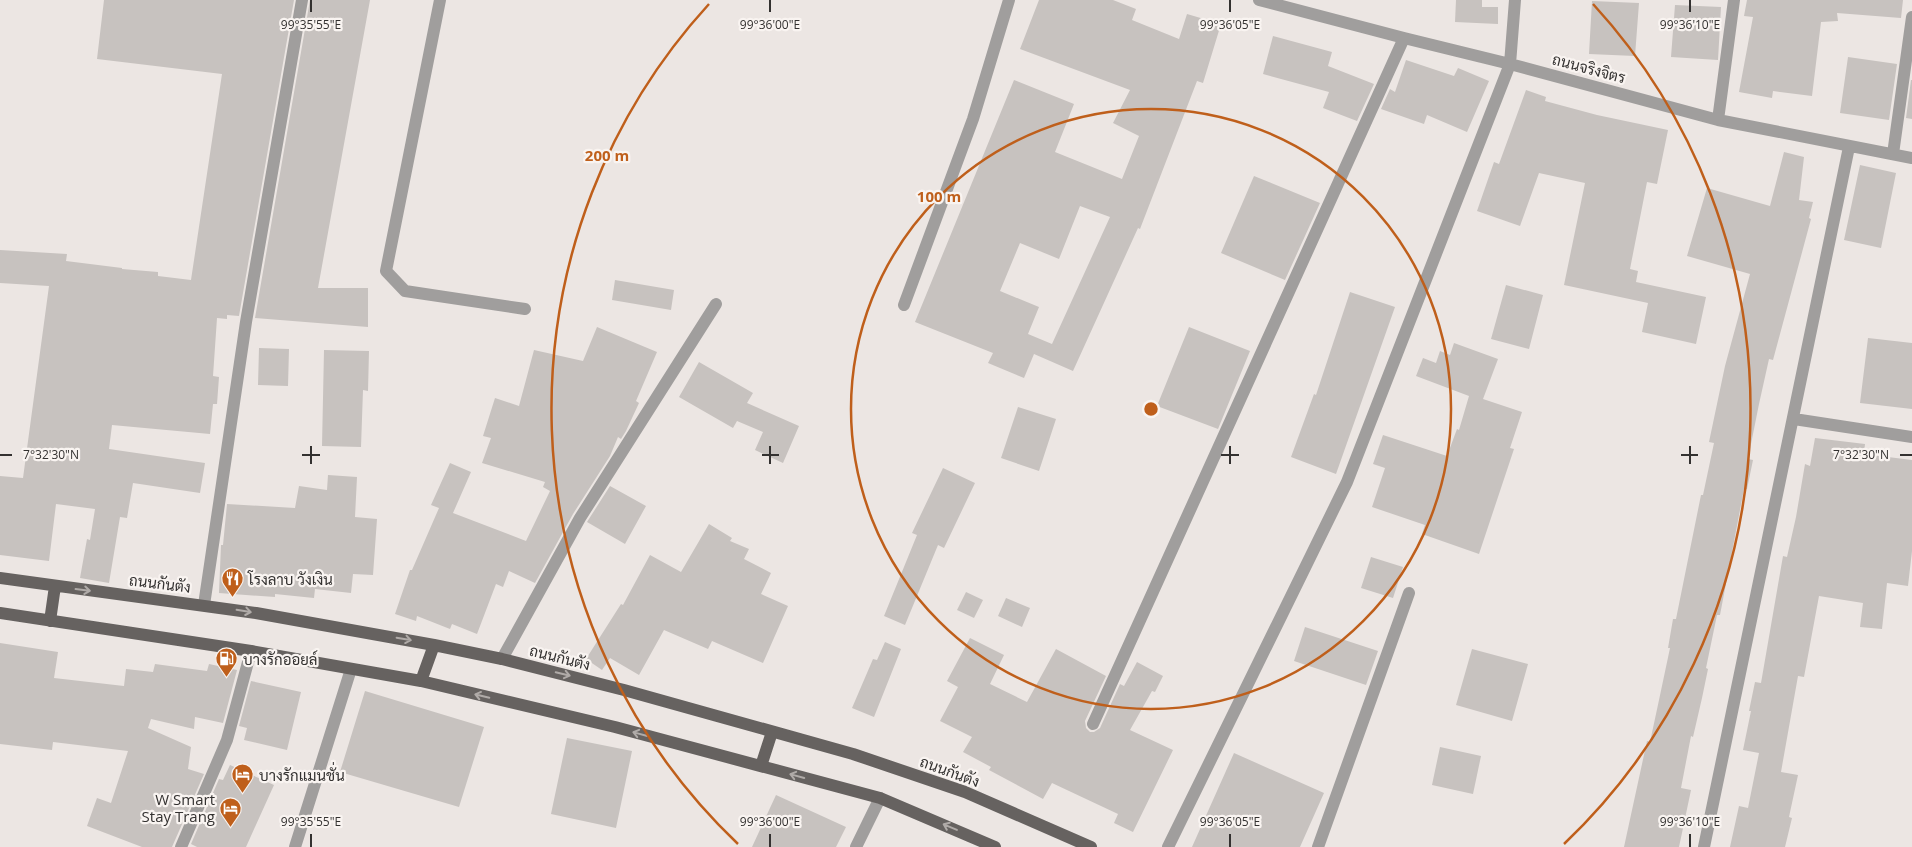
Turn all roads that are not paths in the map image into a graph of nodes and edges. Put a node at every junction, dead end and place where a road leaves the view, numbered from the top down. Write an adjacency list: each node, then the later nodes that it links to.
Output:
1 (302, 0): 22 (street)
2 (440, 0): 16 (street)
3 (1009, 0): 15 (street)
4 (1260, 0): 8 (street, ถนนจริงจิตร)
5 (1515, 0): 9 (street)
6 (1734, 0): 10 (street)
7 (1912, 17): 12 (street)
8 (1404, 38): 9 (street, ถนนจริงจิตร); 30 (street)
9 (1510, 64): 10 (street, ถนนจริงจิตร); 39 (street)
10 (1718, 120): 11 (street, ถนนจริงจิตร)
11 (1850, 147): 12 (street, ถนนจริงจิตร); 17 (street)
12 (1892, 154): 13 (street, ถนนจริงจิตร)
13 (1912, 158)
14 (716, 304): 27 (street)
15 (904, 305)
16 (525, 309)
17 (1794, 420): 18 (street); 41 (street)
18 (1912, 437)
19 (0, 578): 20 (main road, ถนนกันตัง)
20 (55, 586): 22 (main road, ถนนกันตัง, one-way to 22); 24 (main road)
21 (1409, 593): 40 (street)
22 (204, 605): 25 (main road, ถนนกันตัง, one-way to 25)
23 (0, 613): 24 (main road)
24 (50, 621): 26 (main road)
25 (434, 645): 27 (main road, ถนนกันตัง); 29 (main road)
26 (251, 651): 28 (main road); 34 (street)
27 (502, 659): 31 (main road, ถนนกันตัง, one-way to 31)
28 (352, 669): 29 (main road); 35 (street)
29 (421, 682): 32 (main road, one-way to 29)
30 (1093, 724)
31 (772, 732): 32 (main road); 38 (main road, ถนนกันตัง)
32 (761, 766): 33 (main road, one-way to 32)
33 (880, 798): 36 (street); 37 (main road, one-way to 33)
34 (182, 847)
35 (295, 847)
36 (856, 847)
37 (995, 847)
38 (1091, 847)
39 (1168, 847)
40 (1318, 847)
41 (1704, 847)

